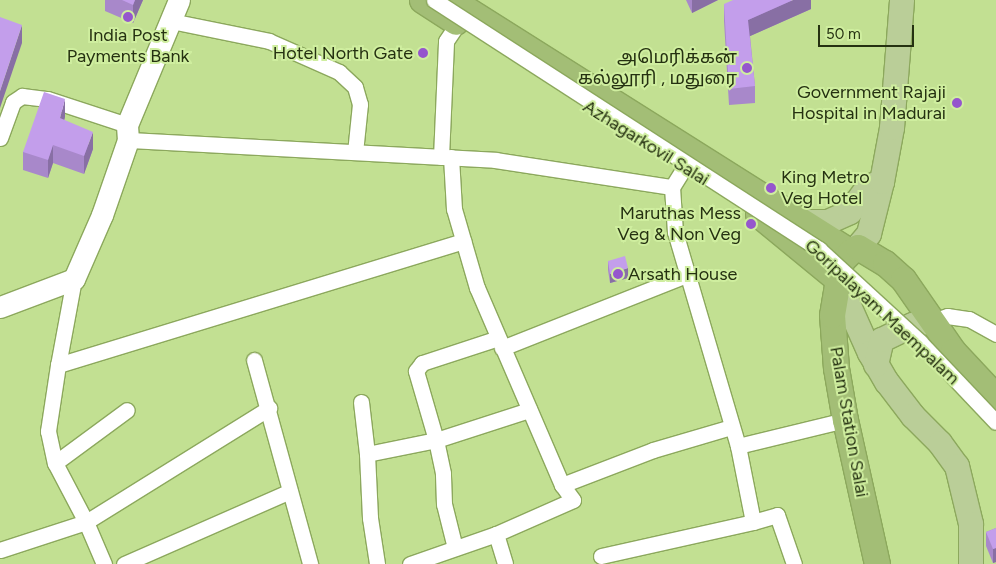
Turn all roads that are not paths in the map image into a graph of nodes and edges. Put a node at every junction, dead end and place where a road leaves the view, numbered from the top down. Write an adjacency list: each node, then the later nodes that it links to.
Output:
1 (179, 0): 6 (main road)
2 (422, 0): 5 (highway, Azhagarkovil Salai)
3 (434, 0): 32 (street, Goripalayam Maempalam, bridge)
4 (902, 0): 12 (main road)
5 (455, 12): 10 (street); 11 (highway, Azhagarkovil Salai); 13 (highway, Azhagarkovil Salai)
6 (171, 21): 7 (main road); 9 (street)
7 (127, 132): 8 (street); 9 (street); 17 (main road)
8 (0, 138)
9 (355, 152): 10 (street)
10 (446, 157): 11 (street); 14 (street)
11 (678, 178): 16 (street); 18 (highway, Azhagarkovil Salai)
12 (882, 182): 13 (main road); 15 (main road)
13 (804, 222): 15 (highway, Azhagarkovil Salai)
14 (464, 241): 22 (street); 24 (street)
15 (854, 250): 18 (highway, Palam Station Salai); 20 (highway, Azhagarkovil Salai)
16 (686, 275): 22 (street); 33 (street)
17 (74, 279): 19 (main road); 24 (street)
18 (838, 279): 25 (main road); 31 (highway, Palam Station Salai)
19 (0, 307)
20 (932, 321): 21 (street); 25 (main road); 26 (highway, Azhagarkovil Salai)
21 (996, 334)
22 (500, 343): 30 (street); 34 (street)
23 (254, 360): 28 (street)
24 (58, 365): 37 (street)
25 (876, 365): 54 (main road)
26 (996, 397)
27 (361, 402): 36 (street)
28 (269, 408): 39 (street); 40 (street)
29 (127, 410): 37 (street)
30 (529, 410): 34 (street); 38 (street)
31 (845, 420): 35 (street); 53 (highway, Palam Station Salai)
32 (996, 422)
33 (731, 427): 35 (street); 38 (street)
34 (436, 440): 36 (street); 43 (street)
35 (738, 446): 41 (street)
36 (367, 454): 49 (street)
37 (54, 463): 40 (street)
38 (562, 485): 42 (street)
39 (290, 491): 47 (street); 48 (street)
40 (86, 522): 44 (street); 46 (street)
41 (753, 522): 45 (street); 52 (street)
42 (496, 534): 43 (street); 51 (street)
43 (455, 548): 50 (street)
44 (0, 550)
45 (601, 556)
46 (104, 564)
47 (124, 564)
48 (310, 564)
49 (377, 564)
50 (410, 564)
51 (505, 564)
52 (794, 564)
53 (877, 564)
54 (971, 564)

